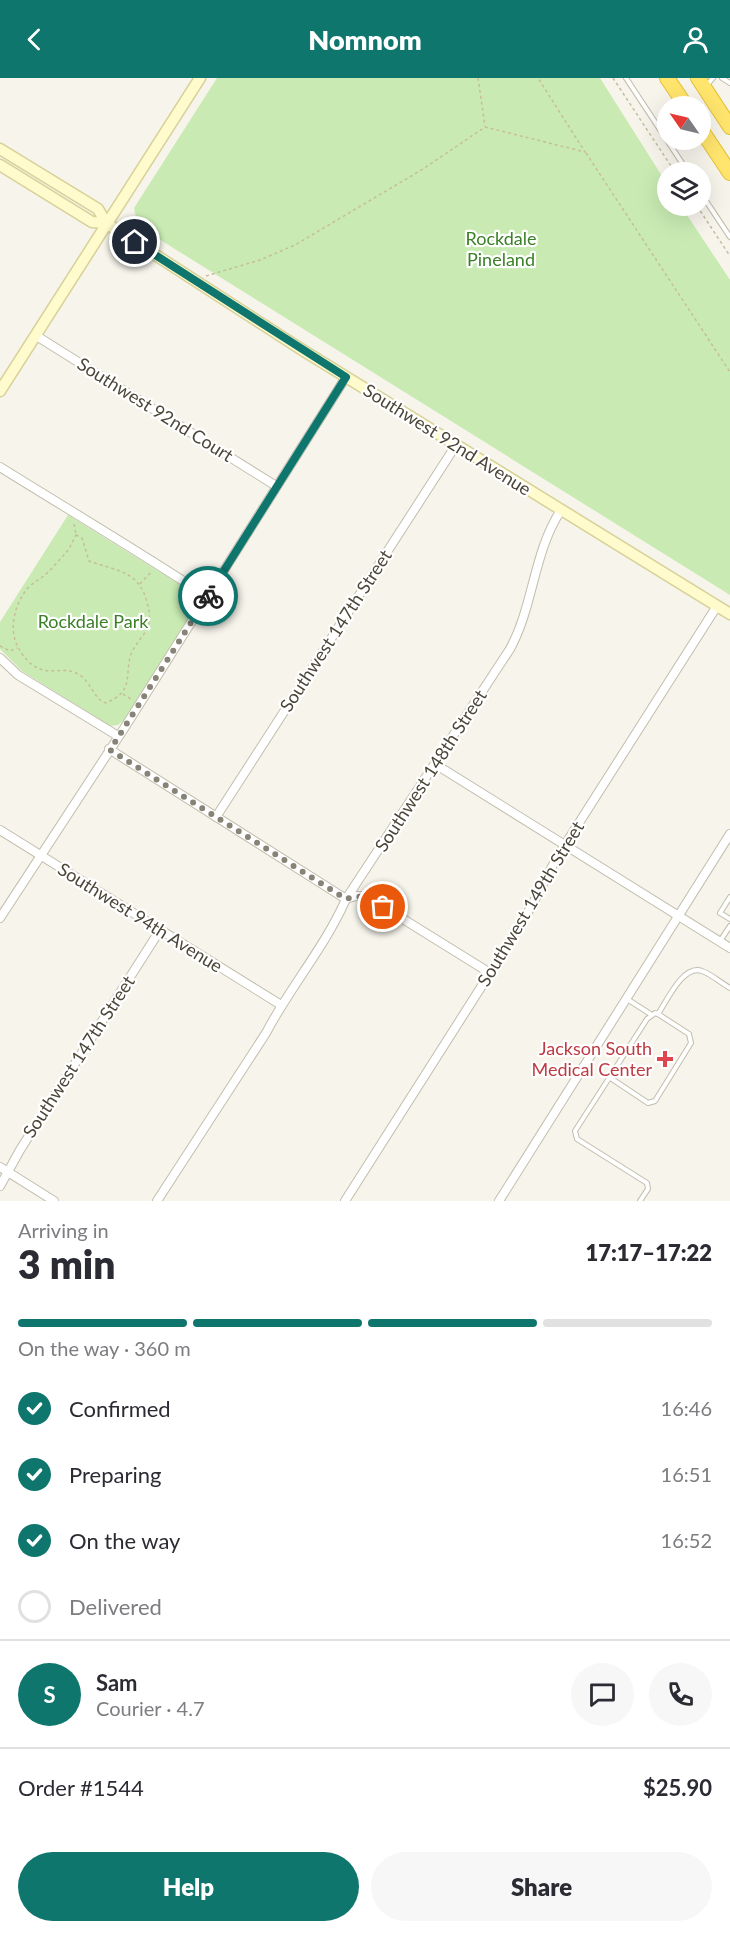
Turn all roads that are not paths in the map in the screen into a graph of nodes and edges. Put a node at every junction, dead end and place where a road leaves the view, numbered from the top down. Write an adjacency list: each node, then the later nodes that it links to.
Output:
1 (200, 78): 15 (street)
2 (626, 78): 11 (lane)
3 (667, 78): 7 (highway)
4 (722, 78): 6 (lane)
5 (705, 81): 8 (highway)
6 (730, 83)
7 (679, 96)
8 (730, 127)
9 (711, 144): 13 (highway)
10 (0, 149): 15 (street, Southwest 92nd Avenue)
11 (681, 162)
12 (0, 165): 15 (street, Southwest 92nd Avenue)
13 (730, 173)
14 (711, 208): 16 (lane)
15 (106, 223): 17 (street); 18 (street, Southwest 92nd Avenue)
16 (730, 237)
17 (35, 335): 19 (street); 22 (street, Southwest 92nd Court)
18 (346, 377): 20 (street, Southwest 92nd Avenue); 22 (street)
19 (0, 391)
20 (456, 445): 23 (street, Southwest 92nd Avenue); 31 (street, Southwest 147th Street)
21 (0, 467): 24 (street)
22 (276, 486): 24 (street)
23 (561, 510): 25 (street, Southwest 92nd Avenue); 30 (street, Southwest 148th Street)
24 (208, 597): 28 (street)
25 (717, 606): 26 (street, Southwest 92nd Avenue); 34 (street, Southwest 149th Street)
26 (730, 614)
27 (0, 658): 28 (street)
28 (118, 736): 29 (street)
29 (110, 750): 31 (street); 35 (street)
30 (435, 764): 34 (street); 37 (street, Southwest 148th Street)
31 (216, 818): 37 (street)
32 (0, 830): 35 (street, Southwest 94th Avenue)
33 (730, 834): 38 (street)
34 (565, 845): 38 (street); 45 (street, Southwest 149th Street)
35 (41, 856): 39 (street); 42 (street, Southwest 94th Avenue)
36 (730, 897): 40 (lane)
37 (346, 899): 45 (street); 48 (street, Southwest 148th Street)
38 (678, 917): 43 (street); 47 (street)
39 (0, 918)
40 (730, 919)
41 (730, 926): 43 (lane)
42 (160, 930): 48 (street, Southwest 94th Avenue); 53 (street, Southwest 147th Street)
43 (720, 942): 44 (street)
44 (730, 948)
45 (490, 973): 57 (street, Southwest 149th Street)
46 (730, 988): 49 (lane)
47 (626, 999): 50 (lane); 58 (street)
48 (281, 1005): 56 (street, Southwest 148th Street)
49 (658, 1014): 50 (lane); 51 (lane)
50 (651, 1015): 51 (lane)
51 (609, 1077): 59 (lane)
52 (0, 1167): 53 (street)
53 (8, 1172): 54 (street, Southwest 147th Street); 55 (street)
54 (0, 1186)
55 (54, 1201)
56 (156, 1201)
57 (345, 1201)
58 (499, 1201)
59 (640, 1201)

